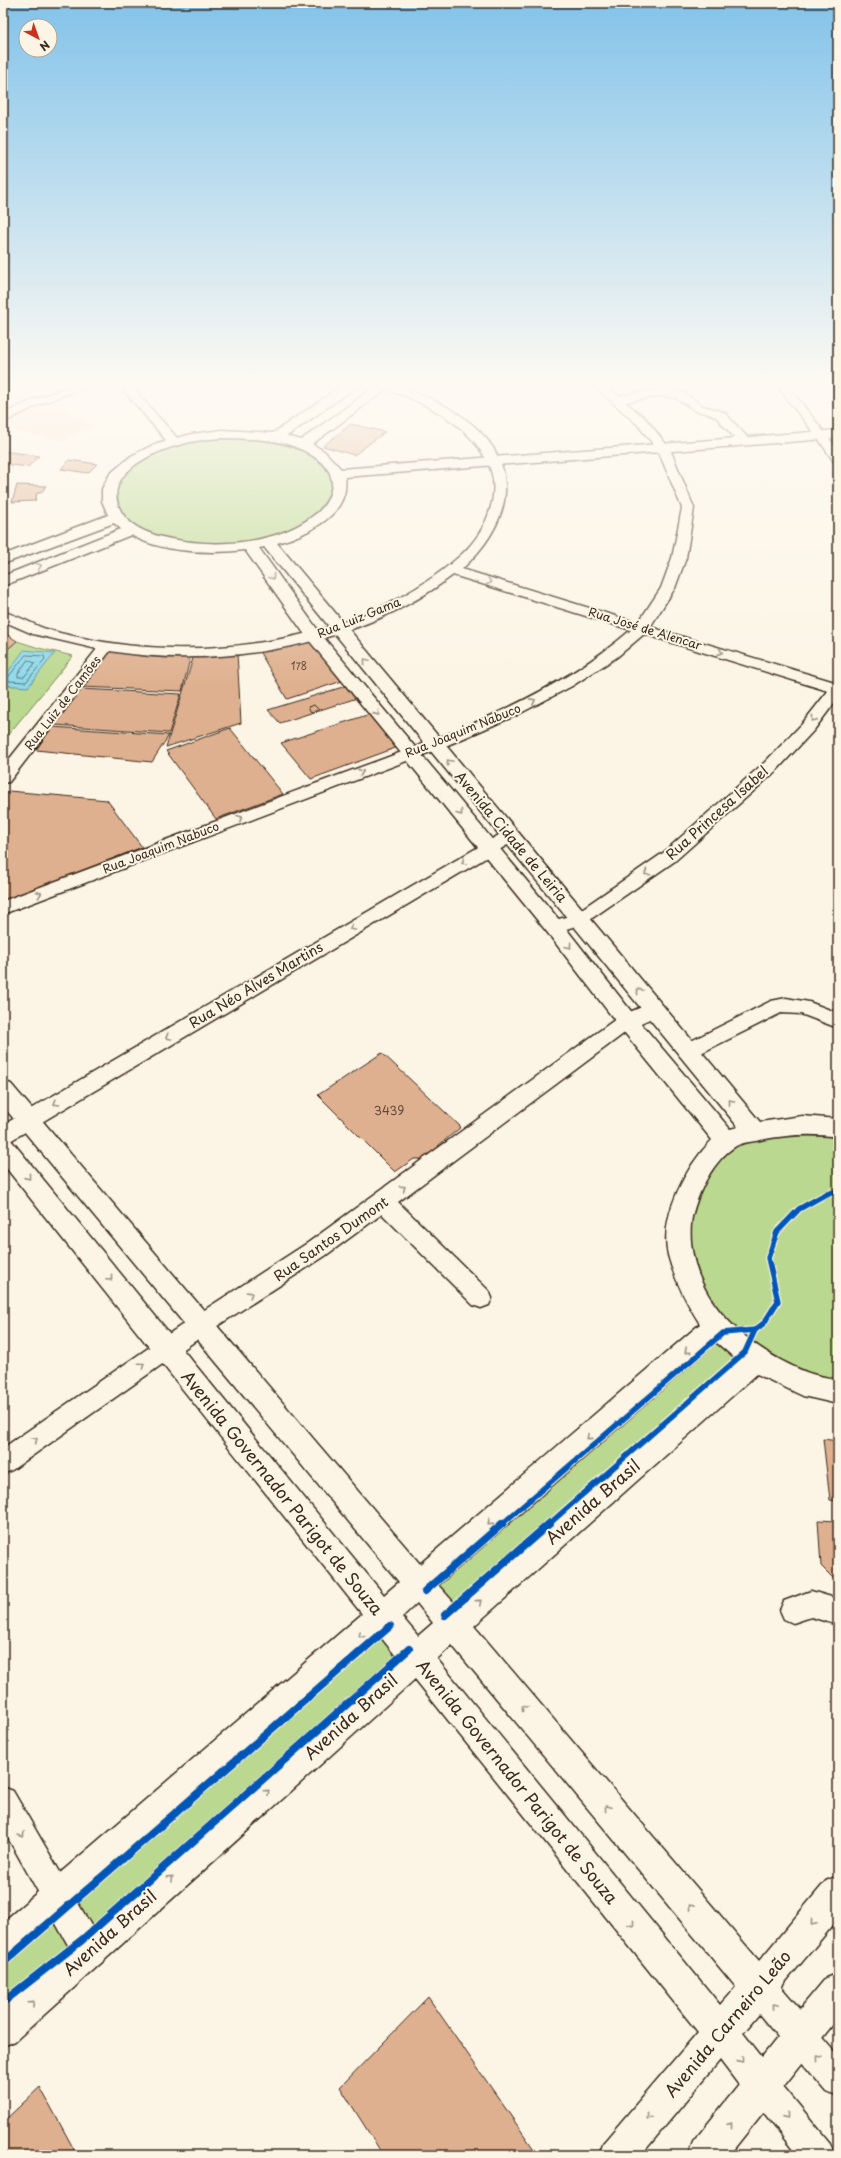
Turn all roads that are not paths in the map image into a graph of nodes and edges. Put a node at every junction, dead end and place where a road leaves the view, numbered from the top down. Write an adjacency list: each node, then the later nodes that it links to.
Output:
1 (110, 487): 5 (main road)
2 (337, 487): 7 (main road)
3 (499, 487): 9 (street, Rua Luiz Gama)
4 (679, 487): 13 (street, Rua Joaquim Nabuco)
5 (116, 517): 6 (main road); 8 (main road)
6 (132, 530): 7 (main road); 10 (main road, one-way to 6)
7 (258, 543): 12 (main road, Avenida Cidade de Leiria); 14 (main road, Avenida Cidade de Leiria, one-way to 14)
8 (3, 560)
9 (452, 570): 12 (street, Rua Luiz Gama); 13 (street, Rua José de Alencar, one-way to 13)
10 (3, 580)
11 (3, 616): 15 (street, Rua Luiz Gama)
12 (339, 628): 14 (street, Rua Luiz Gama); 17 (main road, Avenida Cidade de Leiria, one-way to 12)
13 (642, 628): 16 (street, Rua José de Alencar, one-way to 16); 17 (street, Rua Joaquim Nabuco, one-way to 13)
14 (314, 636): 15 (street, Rua Luiz Gama); 18 (main road, Avenida Cidade de Leiria, one-way to 18)
15 (107, 646): 19 (street, Rua Luiz de Camões)
16 (838, 688): 23 (street, Rua Princesa Isabel, one-way to 23)
17 (435, 745): 18 (street, Rua Joaquim Nabuco); 20 (main road, Avenida Cidade de Leiria, one-way to 17)
18 (409, 753): 21 (main road, Avenida Cidade de Leiria, one-way to 21); 22 (street, Rua Joaquim Nabuco, one-way to 18)
19 (3, 778)
20 (510, 836): 21 (street, Rua Néo Alves Martins); 23 (main road, Avenida Cidade de Leiria)
21 (488, 848): 24 (main road, Avenida Cidade de Leiria); 30 (street, Rua Néo Alves Martins, one-way to 30)
22 (3, 908)
23 (579, 919): 24 (street, Rua Princesa Isabel); 25 (main road, Avenida Cidade de Leiria, one-way to 23)
24 (554, 927): 26 (main road, Avenida Cidade de Leiria, one-way to 26)
25 (654, 1009): 26 (street, Rua Santos Dumont); 28 (main road, Avenida Cidade de Leiria)
26 (627, 1021): 34 (main road, Avenida Cidade de Leiria); 36 (street, Rua Santos Dumont, one-way to 26)
27 (838, 1021): 28 (street)
28 (688, 1051): 32 (main road, Avenida Cidade de Leiria, one-way to 28)
29 (3, 1090): 30 (main road)
30 (28, 1120): 33 (street, Rua Néo Alves Martins); 38 (main road)
31 (838, 1128): 32 (main road)
32 (755, 1132): 34 (main road)
33 (3, 1135)
34 (726, 1141): 39 (main road)
35 (3, 1147): 40 (main road, Avenida Governador Parigot de Souza, one-way to 40)
36 (384, 1202): 37 (street); 38 (street, Rua Santos Dumont, one-way to 36)
37 (481, 1298)
38 (200, 1325): 40 (street, Rua Santos Dumont); 44 (main road)
39 (716, 1326): 41 (main road); 44 (main road, one-way to 44)
40 (166, 1349): 43 (street, Rua Santos Dumont, one-way to 40); 47 (main road, Avenida Governador Parigot de Souza)
41 (755, 1360): 42 (main road); 48 (main road, Avenida Brasil, one-way to 41)
42 (838, 1392)
43 (3, 1462)
44 (419, 1584): 47 (main road); 48 (main road)
45 (794, 1610): 46 (street)
46 (838, 1612)
47 (382, 1616): 49 (main road, Avenida Governador Parigot de Souza); 52 (main road, one-way to 52)
48 (453, 1625): 49 (main road, Avenida Brasil); 55 (main road, one-way to 48)
49 (416, 1658): 54 (main road, Avenida Brasil, one-way to 49); 58 (main road, Avenida Governador Parigot de Souza, one-way to 58)
50 (3, 1801): 52 (street, one-way to 52)
51 (838, 1893): 55 (main road, Avenida Carneiro Leão, one-way to 55)
52 (58, 1897): 53 (main road); 54 (street)
53 (3, 1944)
54 (89, 1952): 57 (main road, Avenida Brasil, one-way to 54)
55 (758, 1987): 58 (main road, Avenida Carneiro Leão); 59 (main road, one-way to 55)
56 (838, 1990): 59 (main road)
57 (3, 2029)
58 (720, 2034): 61 (main road, Avenida Governador Parigot de Souza, one-way to 61); 62 (main road, Avenida Carneiro Leão, one-way to 62)
59 (800, 2036): 60 (street, one-way to 59); 61 (main road)
60 (838, 2081)
61 (762, 2086): 63 (main road, one-way to 61); 64 (street, Avenida Governador Parigot de Souza, one-way to 64)
62 (618, 2155)
63 (706, 2155)
64 (818, 2155)

